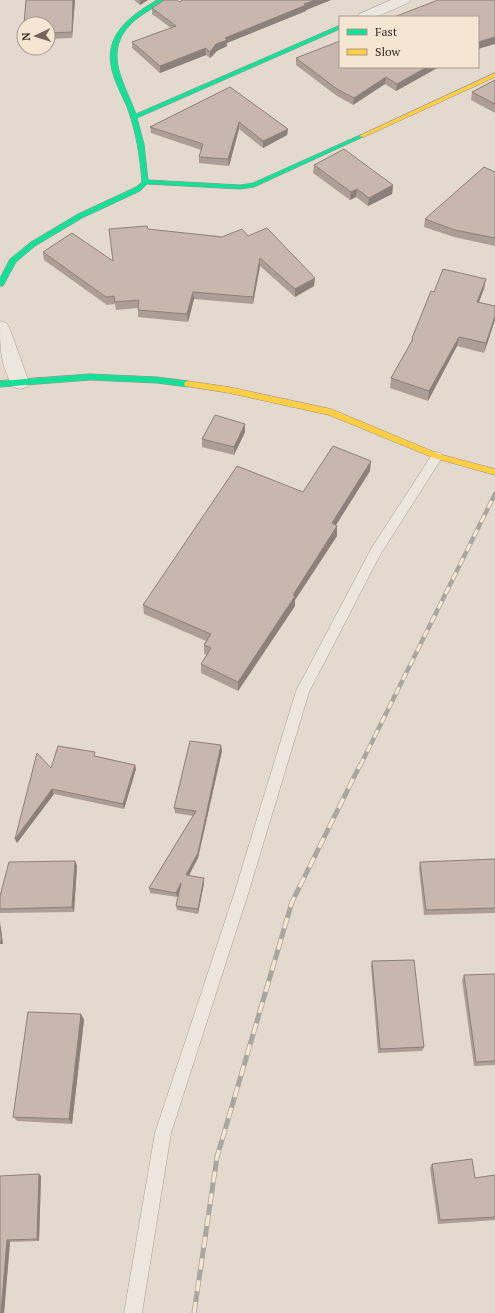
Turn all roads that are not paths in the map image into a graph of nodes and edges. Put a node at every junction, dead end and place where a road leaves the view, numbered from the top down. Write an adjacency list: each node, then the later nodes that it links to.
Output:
1 (161, 0): 6 (street)
2 (403, 0): 3 (street)
3 (366, 16)
4 (339, 27): 6 (street)
5 (495, 75): 7 (street)
6 (134, 117): 7 (street)
7 (145, 182): 8 (street)
8 (0, 284)
9 (0, 327): 10 (street)
10 (20, 382): 11 (street); 12 (street)
11 (0, 384)
12 (438, 456): 13 (street); 14 (lane)
13 (495, 472)
14 (133, 1313)

